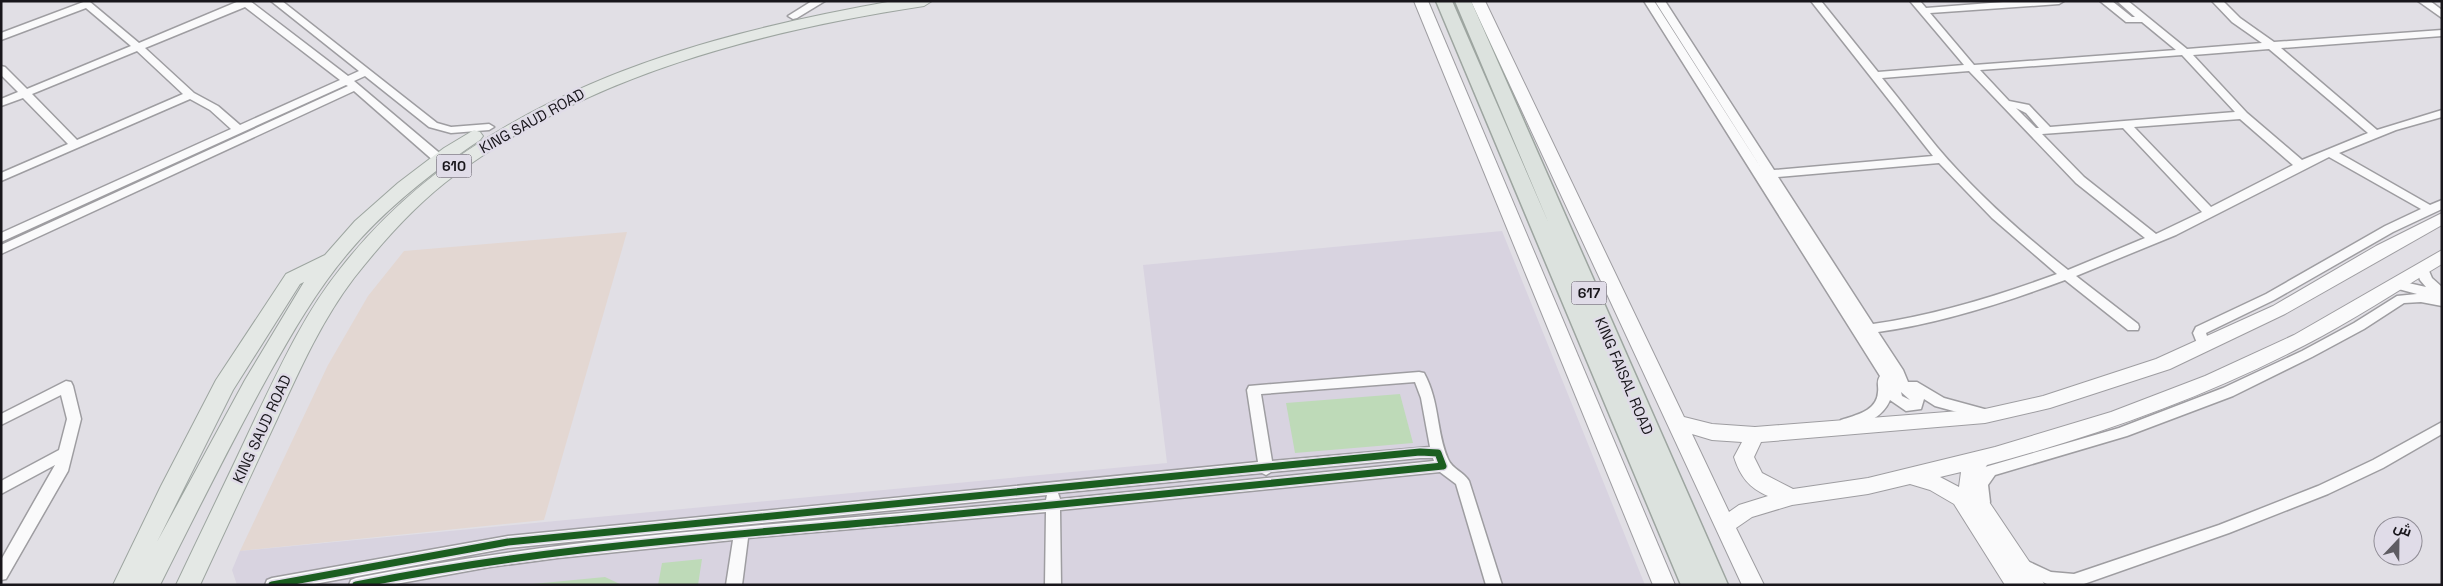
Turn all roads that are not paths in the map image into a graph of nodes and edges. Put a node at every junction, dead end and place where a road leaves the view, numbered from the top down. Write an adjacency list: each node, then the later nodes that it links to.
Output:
1 (276, 1): 31 (street)
2 (820, 1): 22 (street)
3 (864, 1): 22 (main road, KING SAUD ROAD / 610)
4 (924, 1): 93 (main road, KING SAUD ROAD / 610)
5 (1421, 1): 99 (main road)
6 (1444, 1): 100 (highway, KING FAISAL ROAD / 617)
7 (1463, 1): 101 (highway, KING FAISAL ROAD / 617)
8 (1478, 1): 72 (main road)
9 (1650, 1): 52 (street)
10 (1660, 1): 52 (street)
11 (1816, 1): 32 (street)
12 (1915, 1): 20 (street)
13 (2059, 1): 20 (street)
14 (2105, 1): 23 (street)
15 (2122, 1): 23 (street)
16 (2218, 1): 26 (street)
17 (2423, 1): 21 (street)
18 (86, 2): 25 (street); 27 (street)
19 (245, 2): 27 (street); 33 (street)
20 (1924, 11): 29 (street)
21 (2442, 15)
22 (794, 16): 42 (main road, KING SAUD ROAD / 610)
23 (2144, 19): 28 (street)
24 (2442, 33): 26 (street)
25 (1, 37)
26 (2272, 46): 28 (street); 46 (street)
27 (138, 47): 35 (street); 36 (street)
28 (2185, 52): 29 (street); 40 (street)
29 (1971, 68): 32 (street); 38 (street)
30 (1, 69): 35 (street)
31 (366, 72): 33 (street); 42 (street)
32 (1876, 76): 50 (street)
33 (344, 80): 34 (street); 43 (street)
34 (355, 87): 49 (street); 59 (street)
35 (25, 93): 37 (street); 47 (street)
36 (190, 96): 43 (street); 47 (street)
37 (1, 103)
38 (2006, 104): 44 (street); 45 (street)
39 (2442, 113): 46 (street)
40 (2243, 115): 41 (street); 51 (street)
41 (2125, 124): 44 (street); 55 (street)
42 (489, 127): 49 (main road, KING SAUD ROAD / 610)
43 (238, 129): 57 (street)
44 (2047, 130): 45 (street)
45 (2030, 132): 58 (street)
46 (2375, 134): 48 (street)
47 (75, 144): 53 (street)
48 (2329, 152): 51 (street); 56 (street)
49 (439, 158): 61 (main road, KING SAUD ROAD / 610)
50 (1943, 159): 52 (street); 63 (street)
51 (2300, 165): 55 (street)
52 (1764, 175): 68 (street)
53 (1, 178)
54 (2442, 204): 56 (street)
55 (2210, 212): 58 (street)
56 (2435, 214): 70 (main road)
57 (3, 235)
58 (2154, 239): 63 (street)
59 (1, 250)
60 (2442, 256): 62 (main road)
61 (334, 258): 91 (main road); 92 (main road, KING SAUD ROAD / 610)
62 (2422, 267): 64 (main road); 65 (street)
63 (2067, 275): 67 (street); 68 (street)
64 (2395, 284): 65 (street); 77 (main road)
65 (2442, 296)
66 (2442, 302): 85 (street)
67 (2133, 327)
68 (1862, 330): 69 (street)
69 (1891, 374): 70 (street); 74 (street)
70 (1989, 415): 74 (main road)
71 (1, 420): 76 (street)
72 (1677, 423): 75 (main road); 86 (main road)
73 (2442, 428): 90 (street)
74 (1832, 429): 75 (main road)
75 (1756, 435): 83 (main road)
76 (66, 453): 81 (street); 89 (street)
77 (1981, 458): 80 (main road); 85 (main road)
78 (1441, 460): 79 (street); 79 (street); 84 (street); 98 (street)
79 (1266, 469): 82 (street)
80 (1909, 476): 83 (main road); 103 (main road)
81 (1, 488)
82 (1054, 490): 84 (street); 94 (street)
83 (1792, 497): 86 (main road)
84 (1052, 506): 87 (street); 97 (street)
85 (1985, 509): 88 (main road)
86 (1724, 525): 102 (main road)
87 (741, 533): 95 (street); 96 (street)
88 (2020, 563): 90 (street); 104 (main road)
89 (1, 574)
90 (2067, 582)
91 (125, 585)
92 (147, 585)
93 (188, 585)
94 (272, 585)
95 (356, 585)
96 (734, 585)
97 (1053, 585)
98 (1494, 585)
99 (1664, 585)
100 (1694, 585)
101 (1715, 585)
102 (1753, 585)
103 (2017, 585)
104 (2034, 585)

